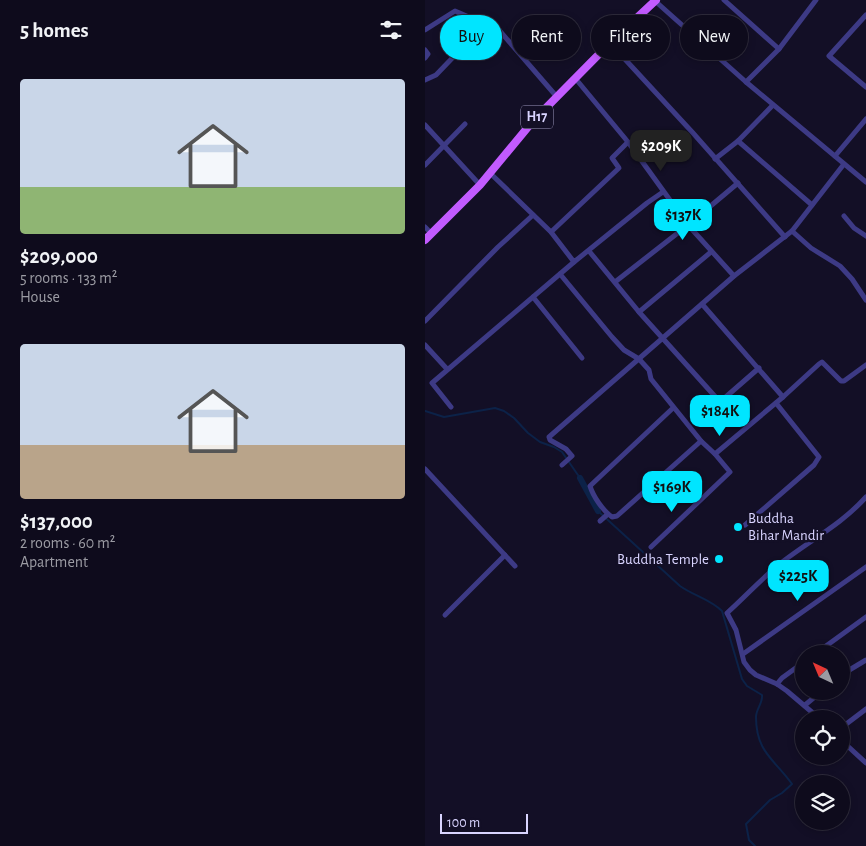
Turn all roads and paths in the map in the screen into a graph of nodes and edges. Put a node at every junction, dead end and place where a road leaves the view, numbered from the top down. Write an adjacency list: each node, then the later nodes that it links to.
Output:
1 (724, 0): 11 (street)
2 (816, 0): 11 (street)
3 (656, 1): 6 (main road, H17); 19 (street)
4 (449, 15): 5 (street)
5 (464, 15)
6 (641, 15)
7 (866, 15): 20 (street)
8 (440, 20): 9 (street)
9 (425, 30)
10 (502, 33): 21 (street)
11 (779, 49): 19 (street)
12 (425, 50): 13 (street)
13 (425, 58)
14 (450, 60): 18 (street)
15 (593, 60): 17 (main road, H17)
16 (625, 60): 30 (street)
17 (575, 78): 21 (main road, H17); 27 (street)
18 (425, 80)
19 (746, 82): 22 (street)
20 (866, 87)
21 (557, 97): 33 (main road, H17)
22 (773, 105): 26 (street); 29 (street)
23 (866, 119): 29 (street)
24 (465, 124): 28 (street)
25 (425, 125): 28 (street)
26 (738, 141): 30 (street); 38 (street)
27 (627, 142): 37 (street); 44 (street)
28 (443, 146): 32 (street); 36 (street)
29 (835, 156): 31 (street)
30 (715, 159): 35 (street)
31 (844, 164): 34 (street); 38 (street)
32 (425, 165)
33 (490, 174): 36 (main road, H17); 39 (street)
34 (866, 182)
35 (738, 184): 41 (street); 47 (street)
36 (480, 185): 45 (main road, H17)
37 (663, 192): 41 (street); 49 (street)
38 (813, 205): 43 (street)
39 (533, 215): 44 (street); 59 (street)
40 (844, 216): 46 (street)
41 (688, 225): 50 (street); 54 (street)
42 (425, 227): 45 (street)
43 (792, 231): 47 (street); 56 (street)
44 (551, 232): 51 (street)
45 (431, 233): 48 (main road, H17)
46 (866, 236)
47 (785, 237): 53 (street)
48 (425, 240)
49 (589, 251): 51 (street); 54 (street)
50 (711, 252): 53 (street); 58 (street)
51 (575, 262): 52 (street)
52 (560, 274): 55 (street); 63 (street)
53 (734, 276): 57 (street)
54 (615, 282): 58 (street)
55 (533, 297): 62 (street); 66 (street)
56 (866, 300)
57 (702, 304): 60 (street); 65 (street)
58 (639, 312): 60 (street)
59 (425, 321)
60 (662, 338): 63 (street); 65 (street)
61 (425, 345): 66 (street)
62 (582, 358)
63 (639, 359): 70 (street); 73 (street)
64 (866, 365): 67 (street)
65 (759, 368): 67 (street)
66 (447, 369): 69 (street)
67 (783, 398): 68 (street)
68 (776, 403): 72 (street); 78 (street)
69 (451, 407)
70 (673, 408): 71 (street); 76 (street)
71 (701, 441): 72 (street); 76 (street)
72 (715, 454): 79 (street)
73 (562, 465)
74 (425, 469): 80 (street)
75 (866, 497): 86 (street)
76 (608, 514): 77 (street)
77 (599, 521)
78 (745, 525)
79 (651, 547)
80 (505, 555): 81 (street); 83 (street)
81 (515, 566)
82 (866, 567): 86 (street)
83 (445, 615)
84 (866, 617): 85 (street)
85 (827, 645)
86 (743, 654): 90 (street)
87 (866, 660): 89 (street)
88 (795, 668): 90 (street)
89 (850, 670)
90 (777, 684): 92 (street)
91 (811, 700): 92 (street)
92 (805, 705): 94 (street)
93 (866, 709): 95 (street)
94 (810, 710)
95 (850, 721)
96 (850, 748): 97 (street)
97 (866, 763)

